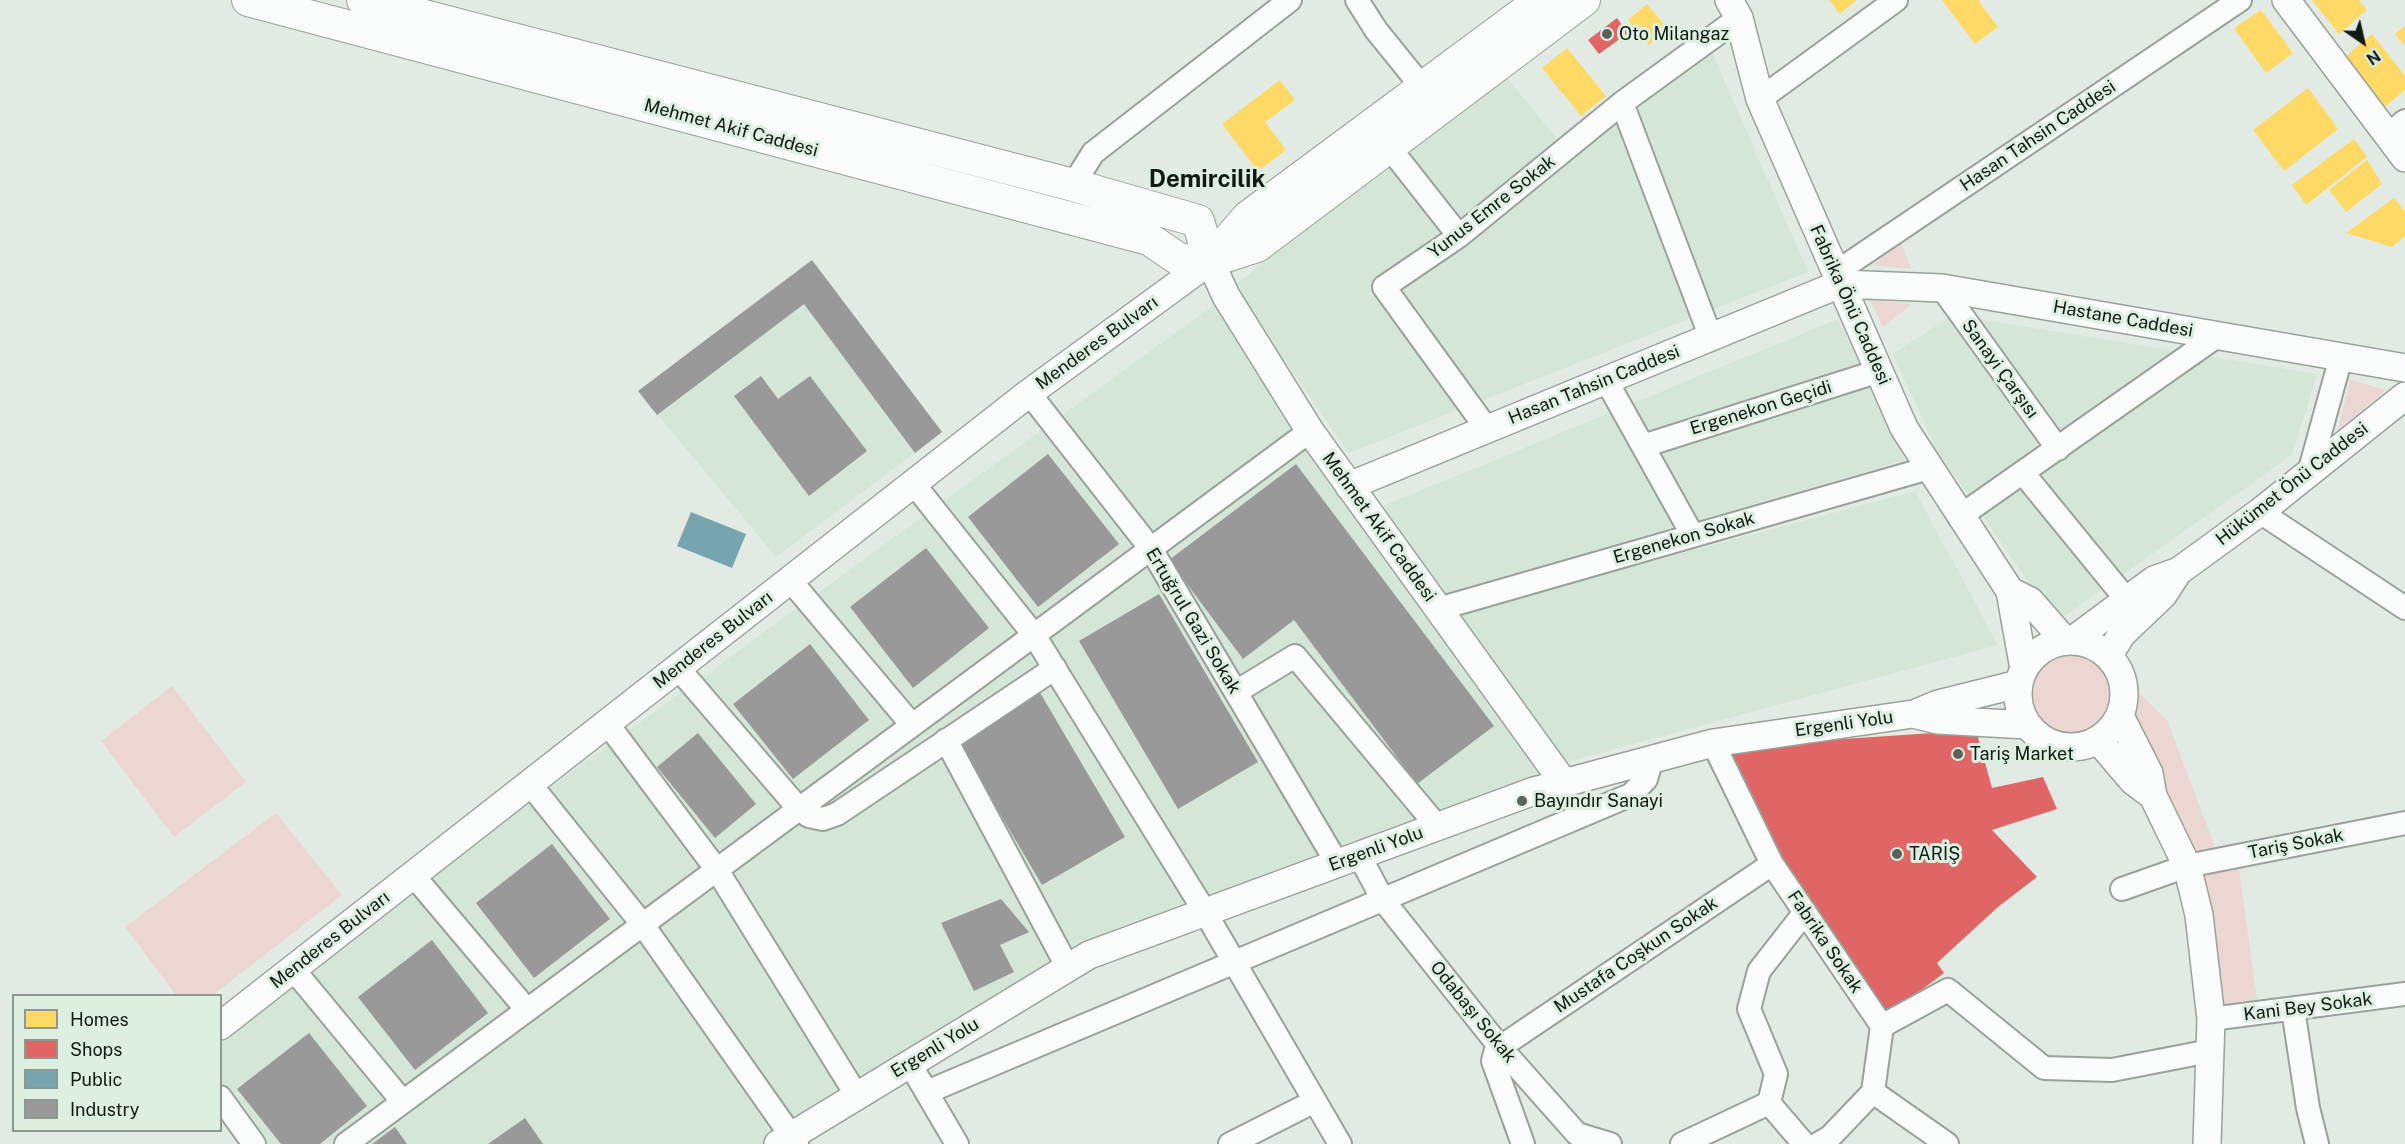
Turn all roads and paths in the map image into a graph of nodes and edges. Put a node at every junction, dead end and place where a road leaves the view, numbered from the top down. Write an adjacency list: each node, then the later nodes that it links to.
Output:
1 (248, 0): 19 (main road, Mehmet Akif Caddesi)
2 (363, 0): 17 (main road, Mehmet Akif Caddesi)
3 (1290, 0): 17 (street)
4 (1357, 0): 11 (street)
5 (1541, 0): 11 (main road, Menderes Bulvarı)
6 (1584, 0): 15 (main road, Menderes Bulvarı)
7 (1896, 0): 12 (street)
8 (2240, 0): 20 (street, Hasan Tahsin Caddesi)
9 (2286, 0): 14 (street)
10 (1734, 9): 12 (street, Fabrika Önü Caddesi); 13 (street, Yunus Emre Sokak)
11 (1422, 87): 19 (main road, Menderes Bulvarı)
12 (1760, 99): 20 (street, Fabrika Önü Caddesi)
13 (1622, 103): 18 (street, Yunus Emre Sokak); 23 (street)
14 (2396, 128): 16 (street)
15 (1389, 147): 18 (street); 19 (main road, Menderes Bulvarı)
16 (2405, 158)
17 (1073, 185): 19 (main road, Mehmet Akif Caddesi)
18 (1459, 236): 30 (street, Yunus Emre Sokak)
19 (1210, 261): 28 (street, Menderes Bulvarı); 31 (street, Mehmet Akif Caddesi)
20 (1838, 279): 21 (street, Hastane Caddesi); 23 (street, Hasan Tahsin Caddesi); 26 (street, Fabrika Önü Caddesi)
21 (1942, 288): 22 (street, Hastane Caddesi); 33 (street, Sanayi Çarşısı)
22 (2217, 336): 24 (street, Hastane Caddesi); 33 (street)
23 (1710, 338): 27 (street, Hasan Tahsin Caddesi)
24 (2340, 357): 25 (street, Hastane Caddesi); 36 (street)
25 (2405, 368)
26 (1879, 371): 32 (street, Ergenekon Geçidi); 34 (street, Fabrika Önü Caddesi)
27 (1606, 380): 30 (street, Hasan Tahsin Caddesi); 32 (street)
28 (1029, 393): 37 (street, Menderes Bulvarı); 42 (street, Ertuğrul Gazi Sokak)
29 (2405, 396): 36 (street, Hükümet Önü Caddesi)
30 (1487, 429): 38 (street, Hasan Tahsin Caddesi)
31 (1310, 431): 38 (street, Mehmet Akif Caddesi); 42 (street)
32 (1643, 446): 41 (street)
33 (2058, 449): 35 (street)
34 (1929, 468): 40 (street, Fabrika Önü Caddesi); 41 (street, Ergenekon Sokak)
35 (2023, 473): 40 (street); 46 (street)
36 (2308, 473): 39 (street, Hükümet Önü Caddesi)
37 (913, 483): 44 (street, Menderes Bulvarı); 49 (street)
38 (1349, 486): 48 (street, Mehmet Akif Caddesi)
39 (2260, 512): 43 (street, Hükümet Önü Caddesi); 47 (street)
40 (1959, 517): 45 (street, Fabrika Önü Caddesi)
41 (1693, 536): 48 (street, Ergenekon Sokak)
42 (1151, 549): 49 (street); 55 (street, Ertuğrul Gazi Sokak)
43 (2179, 571): 46 (street, Hükümet Önü Caddesi); 51 (street, Hükümet Önü Caddesi)
44 (790, 580): 52 (street, Menderes Bulvarı); 59 (street)
45 (2010, 591): 50 (street, Fabrika Önü Caddesi); 54 (street, Fabrika Önü Caddesi)
46 (2126, 599): 50 (street, Hükümet Önü Caddesi)
47 (2405, 608)
48 (1438, 609): 65 (street, Mehmet Akif Caddesi)
49 (1034, 635): 53 (street); 59 (street)
50 (2069, 641): 51 (street); 54 (street)
51 (2108, 656): 57 (street)
52 (678, 668): 58 (street, Menderes Bulvarı); 68 (street)
53 (1055, 668): 61 (street); 78 (street)
54 (2021, 676): 56 (street); 60 (street)
55 (1236, 692): 70 (street); 71 (street, Ertuğrul Gazi Sokak)
56 (1913, 714): 60 (street, Ergenli Yolu); 63 (street, Ergenli Yolu)
57 (2120, 716): 62 (street); 67 (street)
58 (608, 723): 66 (street, Menderes Bulvarı); 74 (street)
59 (912, 725): 68 (street)
60 (2027, 725): 62 (street)
61 (946, 740): 68 (street); 82 (street)
62 (2098, 740): 67 (street)
63 (1713, 743): 64 (street, Ergenli Yolu); 72 (street, Fabrika Sokak)
64 (1652, 759): 65 (street, Ergenli Yolu); 77 (street)
65 (1564, 783): 70 (street, Ergenli Yolu)
66 (530, 784): 75 (street, Menderes Bulvarı); 80 (street)
67 (2153, 796): 73 (street)
68 (799, 809): 74 (street)
69 (2405, 823): 73 (street, Tariş Sokak)
70 (1437, 826): 71 (street, Ergenli Yolu)
71 (1348, 859): 77 (street, Odabaşı Sokak); 78 (street, Ergenli Yolu)
72 (1772, 864): 79 (street, Fabrika Sokak); 90 (street, Mustafa Coşkun Sokak)
73 (2187, 866): 76 (street, Tariş Sokak); 87 (street)
74 (717, 870): 80 (street); 95 (street)
75 (413, 875): 83 (street, Menderes Bulvarı); 86 (street)
76 (2122, 889)
77 (1383, 900): 81 (street); 90 (street, Odabaşı Sokak)
78 (1205, 912): 81 (street); 82 (street, Ergenli Yolu)
79 (1805, 912): 89 (street, Fabrika Sokak); 99 (street)
80 (643, 925): 86 (street); 101 (street)
81 (1235, 963): 93 (street); 97 (street)
82 (1068, 968): 92 (street, Ergenli Yolu)
83 (293, 969): 88 (street, Menderes Bulvarı); 98 (street)
84 (2405, 994): 85 (street, Kani Bey Sokak)
85 (2293, 1009): 87 (street, Kani Bey Sokak); 114 (street)
86 (527, 1010): 98 (street)
87 (2211, 1019): 91 (street)
88 (222, 1024)
89 (1882, 1026): 91 (street); 94 (street)
90 (1499, 1046): 108 (street); 109 (street, Odabaşı Sokak)
91 (2210, 1051): 113 (street)
92 (910, 1064): 93 (street); 95 (street, Ergenli Yolu)
93 (927, 1092): 105 (street)
94 (1873, 1092): 102 (street); 112 (street)
95 (857, 1096): 101 (street, Ergenli Yolu)
96 (222, 1100): 103 (street)
97 (1315, 1101): 100 (street); 107 (street)
98 (403, 1102): 104 (street)
99 (1769, 1103): 110 (street); 111 (street)
100 (1271, 1135): 106 (street)
101 (789, 1141)
102 (1830, 1142)
103 (254, 1144)
104 (346, 1144)
105 (957, 1144)
106 (1230, 1144)
107 (1340, 1144)
108 (1523, 1144)
109 (1610, 1144)
110 (1682, 1144)
111 (1804, 1144)
112 (1947, 1144)
113 (2206, 1144)
114 (2317, 1144)

